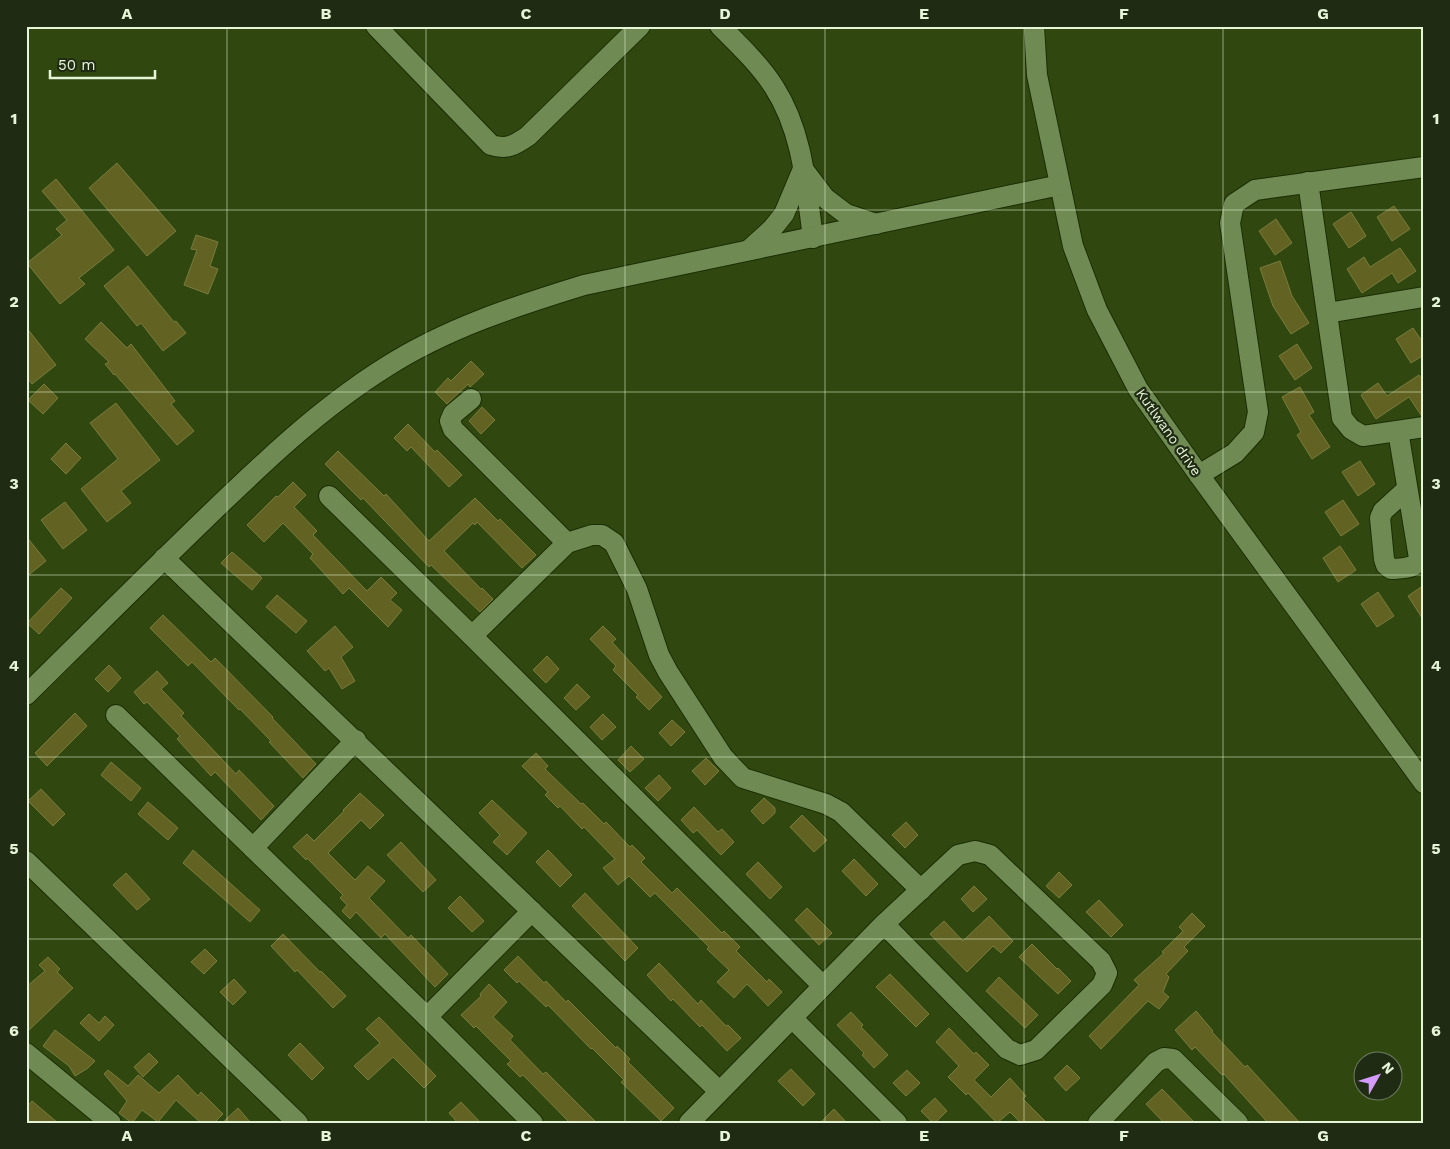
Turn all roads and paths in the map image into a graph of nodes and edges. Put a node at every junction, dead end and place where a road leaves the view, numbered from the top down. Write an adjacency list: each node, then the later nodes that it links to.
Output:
1 (376, 26): 2 (street)
2 (640, 26)
3 (1034, 26): 8 (street, Kutlwano drive)
4 (731, 30): 6 (street)
5 (1424, 167): 7 (street)
6 (803, 169): 9 (street); 10 (street); 11 (street)
7 (1308, 182): 13 (street); 17 (street)
8 (1060, 185): 9 (street); 17 (street, Kutlwano drive)
9 (876, 224): 10 (street)
10 (813, 238): 11 (street)
11 (747, 251): 21 (street)
12 (1424, 297): 13 (street)
13 (1328, 312): 16 (street)
14 (472, 398): 20 (street)
15 (1424, 427): 16 (street)
16 (1398, 431): 18 (street)
17 (1199, 475): 26 (street, Kutlwano drive)
18 (1407, 489)
19 (329, 496): 22 (street)
20 (567, 543): 22 (street); 29 (street)
21 (164, 558): 23 (street); 25 (street)
22 (472, 636): 32 (street)
23 (26, 695)
24 (116, 715): 27 (street)
25 (356, 740): 27 (street); 30 (street)
26 (1424, 783)
27 (253, 848): 33 (street)
28 (26, 861): 38 (street)
29 (921, 890): 31 (street); 31 (street)
30 (532, 911): 33 (street); 36 (street)
31 (884, 924): 32 (street)
32 (823, 986): 34 (street)
33 (427, 1016): 39 (street)
34 (792, 1018): 36 (street); 41 (street)
35 (26, 1053): 37 (street)
36 (719, 1091): 40 (street)
37 (112, 1123)
38 (298, 1123)
39 (533, 1123)
40 (689, 1123)
41 (897, 1123)
42 (1098, 1123): 43 (street)
43 (1238, 1123)

